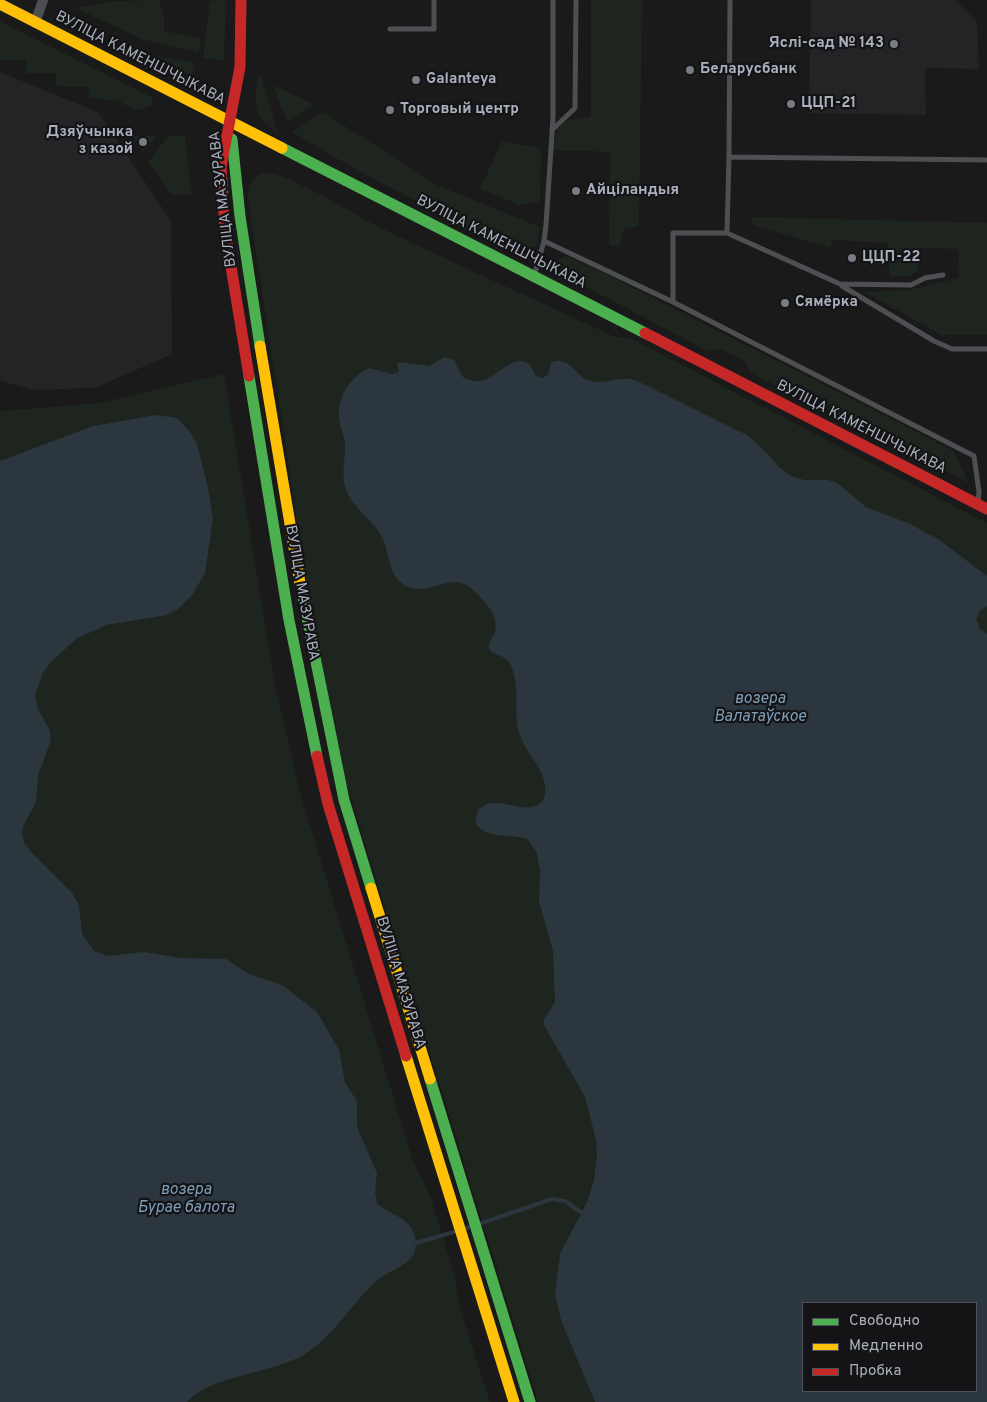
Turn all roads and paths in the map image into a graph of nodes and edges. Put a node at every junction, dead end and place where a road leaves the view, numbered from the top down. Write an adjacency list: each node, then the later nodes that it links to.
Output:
1 (43, 0): 8 (street)
2 (241, 0): 10 (main road)
3 (434, 0): 9 (lane)
4 (553, 0): 11 (lane)
5 (576, 0): 11 (lane)
6 (730, 0): 12 (lane)
7 (0, 4): 8 (main road, ВУЛІЦА КАМЕНШЧЫКАВА)
8 (35, 23): 10 (main road, ВУЛІЦА КАМЕНШЧЫКАВА)
9 (390, 29)
10 (230, 121): 17 (main road, ВУЛІЦА КАМЕНШЧЫКАВА); 22 (main road, ВУЛІЦА МАЗУРАВА); 23 (main road, ВУЛІЦА МАЗУРАВА)
11 (552, 130): 15 (lane)
12 (729, 157): 13 (lane); 14 (lane)
13 (987, 160)
14 (727, 233): 18 (lane); 19 (lane)
15 (544, 240): 17 (lane); 19 (lane)
16 (944, 275): 18 (lane)
17 (534, 276): 21 (main road, ВУЛІЦА КАМЕНШЧЫКАВА)
18 (840, 284): 20 (lane)
19 (673, 302): 21 (lane)
20 (987, 349)
21 (982, 506)
22 (514, 1402)
23 (530, 1402)

